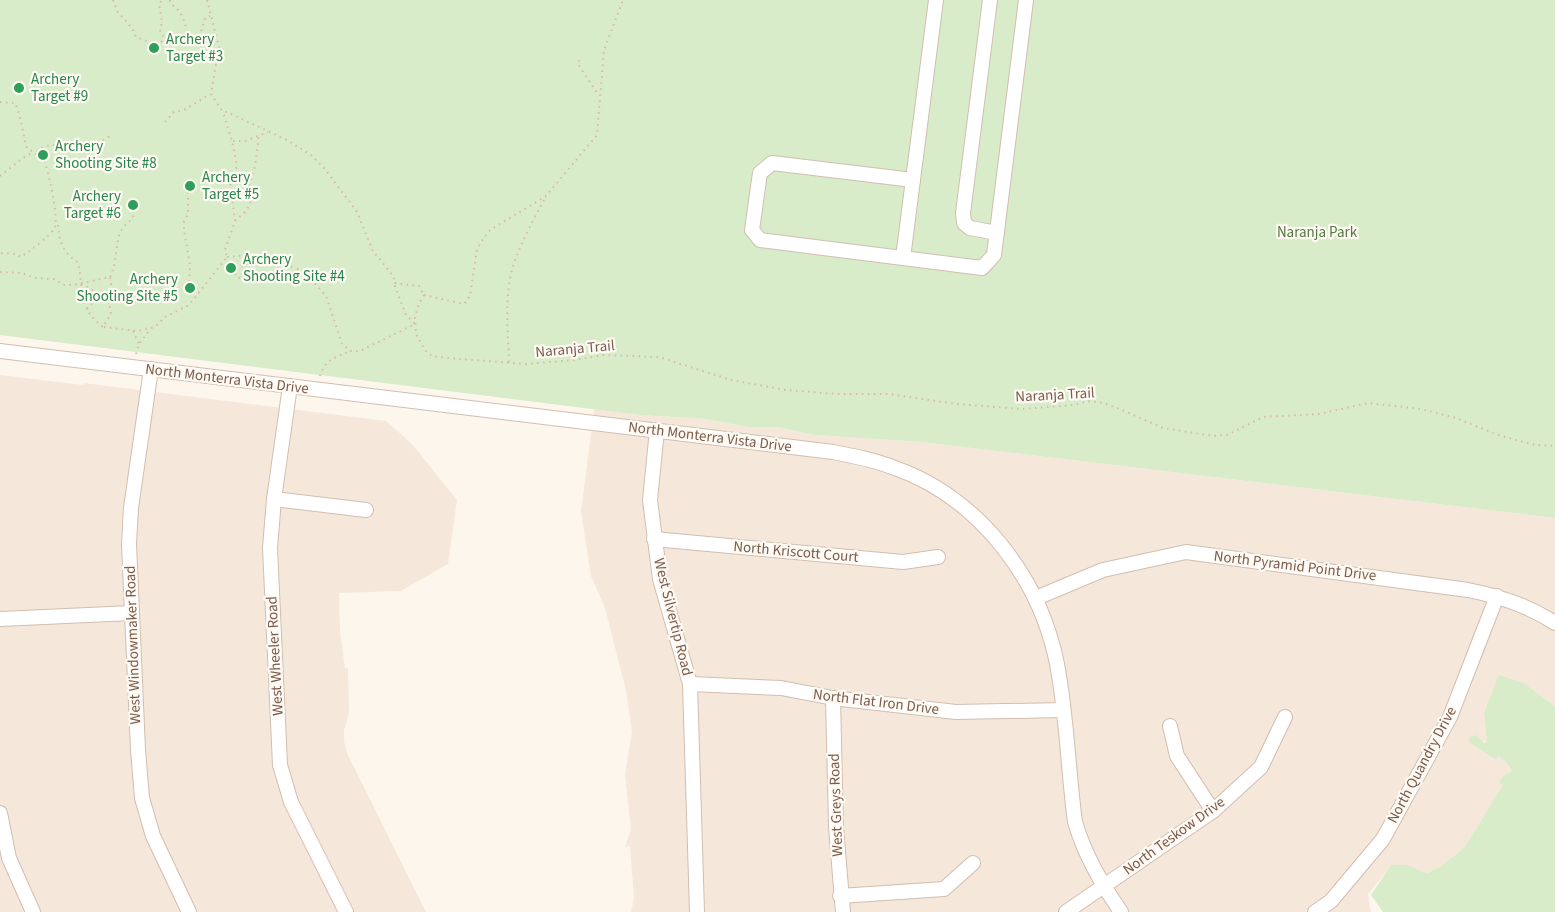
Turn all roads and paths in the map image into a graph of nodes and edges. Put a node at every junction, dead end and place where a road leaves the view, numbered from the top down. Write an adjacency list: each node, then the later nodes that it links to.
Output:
1 (113, 0): 2 (path)
2 (162, 0)
3 (170, 0): 9 (path)
4 (207, 0): 9 (path)
5 (623, 0): 12 (path)
6 (936, 0): 22 (street)
7 (990, 0): 28 (street)
8 (1026, 0): 28 (street)
9 (210, 16): 11 (path)
10 (579, 60): 12 (path)
11 (211, 94): 14 (path); 15 (path)
12 (600, 98): 24 (path)
13 (0, 102): 20 (path)
14 (223, 111): 16 (path, Naranja Trail); 19 (path)
15 (165, 122)
16 (268, 132): 17 (path); 36 (path, Naranja Trail)
17 (258, 135): 19 (path); 26 (path)
18 (113, 138): 20 (path)
19 (232, 141): 26 (path)
20 (34, 153): 21 (path); 27 (path)
21 (0, 176)
22 (913, 180): 32 (street); 32 (street)
23 (188, 192): 39 (path)
24 (546, 196): 40 (path); 51 (path)
25 (135, 210): 34 (path)
26 (235, 221): 30 (path)
27 (57, 222): 29 (path); 37 (path)
28 (996, 233): 32 (street)
29 (0, 253)
30 (226, 257): 31 (path); 39 (path)
31 (260, 257): 35 (path); 49 (path)
32 (903, 258)
33 (0, 272): 37 (path)
34 (110, 277): 37 (path); 41 (path)
35 (259, 283)
36 (394, 283): 40 (path); 43 (path, Naranja Trail)
37 (80, 284): 38 (path); 42 (path)
38 (104, 296): 41 (path); 42 (path)
39 (196, 296): 45 (path)
40 (424, 296): 43 (path)
41 (108, 298): 44 (path)
42 (87, 309): 44 (path)
43 (415, 324): 49 (path); 51 (path, Naranja Trail)
44 (103, 327): 46 (path)
45 (151, 328): 46 (path); 47 (path)
46 (133, 331): 47 (path)
47 (139, 344): 50 (path)
48 (0, 351): 52 (street, North Monterra Vista Drive)
49 (351, 351): 53 (path)
50 (136, 354)
51 (509, 362): 56 (path, Naranja Trail)
52 (151, 369): 54 (street, North Monterra Vista Drive); 63 (street, West Windowmaker Road)
53 (320, 376)
54 (290, 386): 55 (street, North Monterra Vista Drive); 57 (street, West Wheeler Road)
55 (657, 430): 59 (street, West Silvertip Road); 62 (street, North Monterra Vista Drive)
56 (1555, 446)
57 (274, 499): 58 (street); 78 (street, West Wheeler Road)
58 (366, 510)
59 (654, 539): 60 (street, North Kriscott Court); 66 (street, West Silvertip Road)
60 (938, 557)
61 (1497, 596): 62 (street, North Pyramid Point Drive); 65 (street, North Pyramid Point Drive); 83 (street, North Quandry Drive)
62 (1036, 598): 68 (street, North Monterra Vista Drive)
63 (132, 613): 64 (street); 77 (street, West Windowmaker Road)
64 (0, 619)
65 (1555, 623)
66 (690, 684): 67 (street, North Flat Iron Drive); 79 (street, West Silvertip Road)
67 (833, 698): 68 (street, North Flat Iron Drive); 75 (street, West Greys Road)
68 (1063, 710): 74 (street, North Monterra Vista Drive)
69 (1285, 717): 71 (street, North Teskow Drive)
70 (1170, 726): 71 (street)
71 (1213, 811): 74 (street, North Teskow Drive)
72 (0, 813): 76 (street)
73 (973, 863): 75 (street)
74 (1104, 886): 81 (street, North Teskow Drive); 82 (street, North Monterra Vista Drive)
75 (840, 896): 80 (street, West Greys Road)
76 (33, 912)
77 (189, 912)
78 (346, 912)
79 (697, 912)
80 (843, 912)
81 (1066, 912)
82 (1121, 912)
83 (1315, 912)

